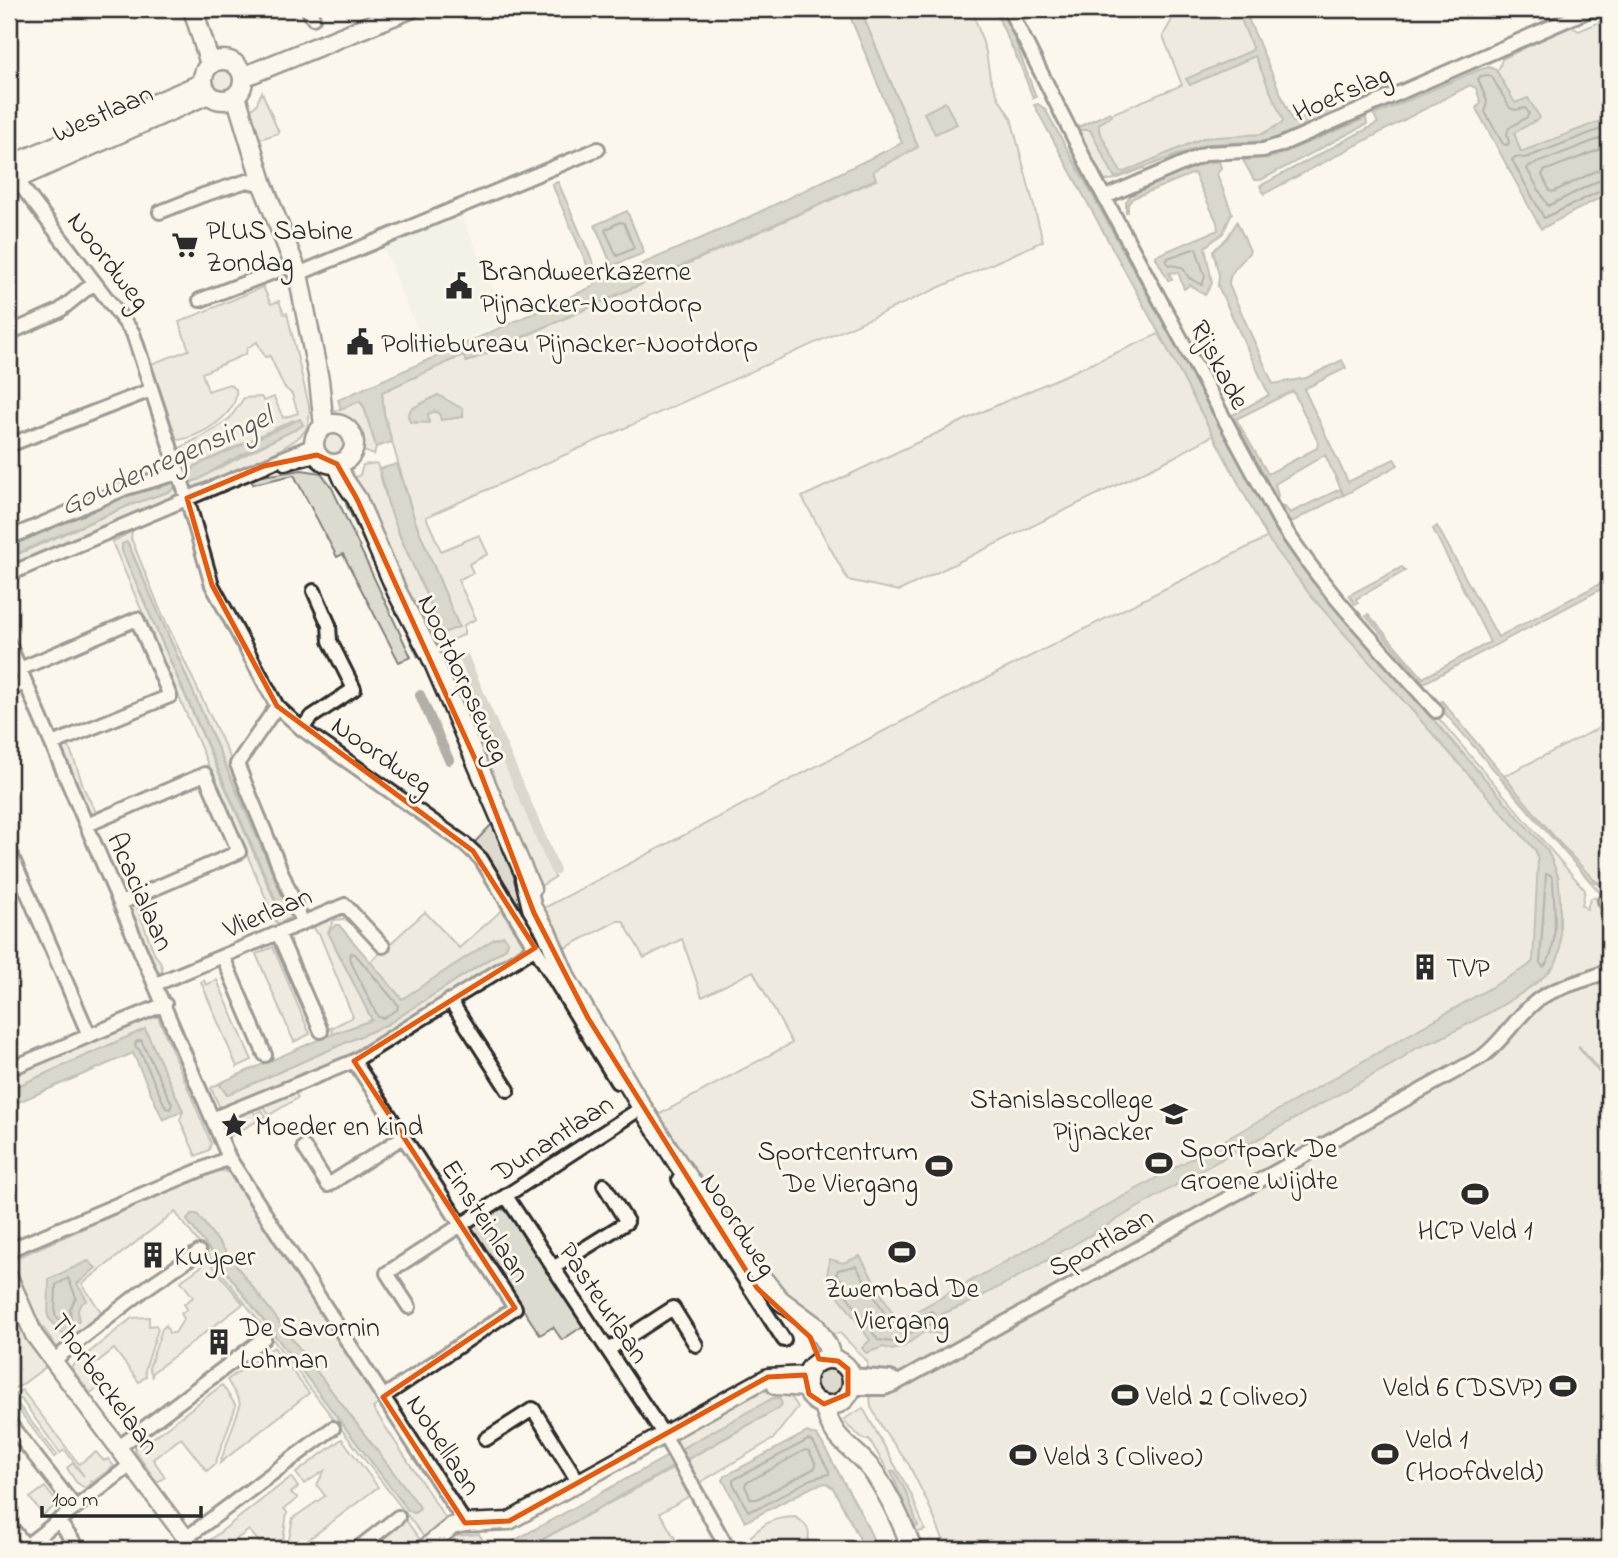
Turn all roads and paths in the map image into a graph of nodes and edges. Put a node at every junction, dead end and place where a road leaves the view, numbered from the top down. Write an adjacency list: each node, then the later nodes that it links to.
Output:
1 (410, 9): 6 (main road)
2 (1009, 9): 11 (street, Rijskade)
3 (1592, 9): 11 (street, Hoefslag)
4 (194, 12): 5 (main road)
5 (216, 62): 6 (main road); 7 (main road)
6 (241, 72): 7 (main road)
7 (218, 93): 9 (main road, Westlaan); 10 (main road)
8 (598, 149): 13 (street)
9 (11, 169): 14 (street, Noordweg)
10 (263, 185): 12 (street); 13 (main road)
11 (1105, 197): 31 (street, Rijskade)
12 (160, 212)
13 (293, 270): 15 (street); 18 (main road)
14 (94, 283): 16 (street); 17 (street, Noordweg)
15 (200, 300)
16 (9, 333)
17 (151, 390): 19 (street); 22 (street, Noordweg)
18 (330, 425): 20 (main road); 21 (main road)
19 (9, 445)
20 (316, 450): 21 (main road); 22 (street)
21 (341, 462): 38 (main road, Nootdorpseweg)
22 (182, 483): 23 (street); 24 (street); 30 (street, Noordweg)
23 (9, 538)
24 (9, 574)
25 (314, 591): 32 (street)
26 (9, 644): 27 (street, Acacialaan)
27 (20, 669): 28 (street, Acacialaan); 33 (street)
28 (25, 683): 29 (street); 33 (street, Acacialaan)
29 (9, 690)
30 (277, 706): 32 (street, Noordweg); 37 (street)
31 (1436, 710)
32 (302, 729): 41 (street, Noordweg)
33 (52, 744): 34 (street, Acacialaan)
34 (87, 825): 36 (street, Acacialaan); 36 (street)
35 (9, 850): 48 (street)
36 (121, 903): 44 (street, Acacialaan)
37 (302, 922): 39 (street, Vlierlaan); 40 (street, Vlierlaan)
38 (546, 931): 71 (main road, Noordweg)
39 (278, 933): 42 (street, Vlierlaan); 47 (street)
40 (383, 946)
41 (535, 948): 45 (street); 53 (street, Noordweg)
42 (223, 957): 44 (street, Vlierlaan); 49 (street)
43 (1609, 970): 73 (street, Sportlaan)
44 (156, 984): 46 (street, Acacialaan)
45 (450, 1000): 50 (street); 52 (street)
46 (164, 1004): 48 (street); 54 (street, Acacialaan)
47 (321, 1031)
48 (89, 1035): 51 (street)
49 (265, 1055)
50 (354, 1061): 54 (street); 55 (street, Einsteinlaan)
51 (9, 1069)
52 (508, 1090)
53 (635, 1112): 59 (street, Dunantlaan); 67 (street, Noordweg)
54 (214, 1118): 57 (street, Acacialaan)
55 (403, 1137): 56 (street); 60 (street, Einsteinlaan)
56 (304, 1147)
57 (229, 1158): 61 (street); 74 (street, Nobellaan)
58 (604, 1185): 63 (street)
59 (506, 1196): 60 (street, Dunantlaan); 63 (street, Pasteurlaan)
60 (460, 1224): 65 (street, Dunantlaan); 74 (street, Einsteinlaan)
61 (9, 1250)
62 (199, 1252): 70 (street)
63 (554, 1268): 69 (street, Pasteurlaan)
64 (9, 1277): 70 (street, Thorbeckelaan)
65 (409, 1307)
66 (264, 1338): 80 (street)
67 (784, 1340)
68 (695, 1345): 69 (street)
69 (608, 1350): 79 (street, Pasteurlaan)
70 (54, 1360): 80 (street, Thorbeckelaan)
71 (826, 1360): 72 (main road); 73 (main road)
72 (807, 1381): 75 (main road); 79 (street, Nobellaan)
73 (851, 1381): 75 (main road)
74 (383, 1397): 86 (street, Nobellaan)
75 (831, 1403): 94 (main road)
76 (9, 1423): 83 (street)
77 (333, 1429): 88 (street)
78 (486, 1439): 82 (street)
79 (667, 1440): 82 (street, Nobellaan); 93 (street)
80 (119, 1447): 81 (street, Thorbeckelaan)
81 (132, 1464): 83 (street); 88 (street, Thorbeckelaan)
82 (579, 1483): 86 (street, Nobellaan)
83 (75, 1507): 85 (street)
84 (398, 1517): 91 (street)
85 (58, 1521): 89 (street); 90 (street)
86 (465, 1523): 92 (street)
87 (9, 1525): 89 (street)
88 (190, 1544)
89 (24, 1548)
90 (79, 1549)
91 (357, 1549)
92 (424, 1549)
93 (727, 1549)
94 (912, 1549)

